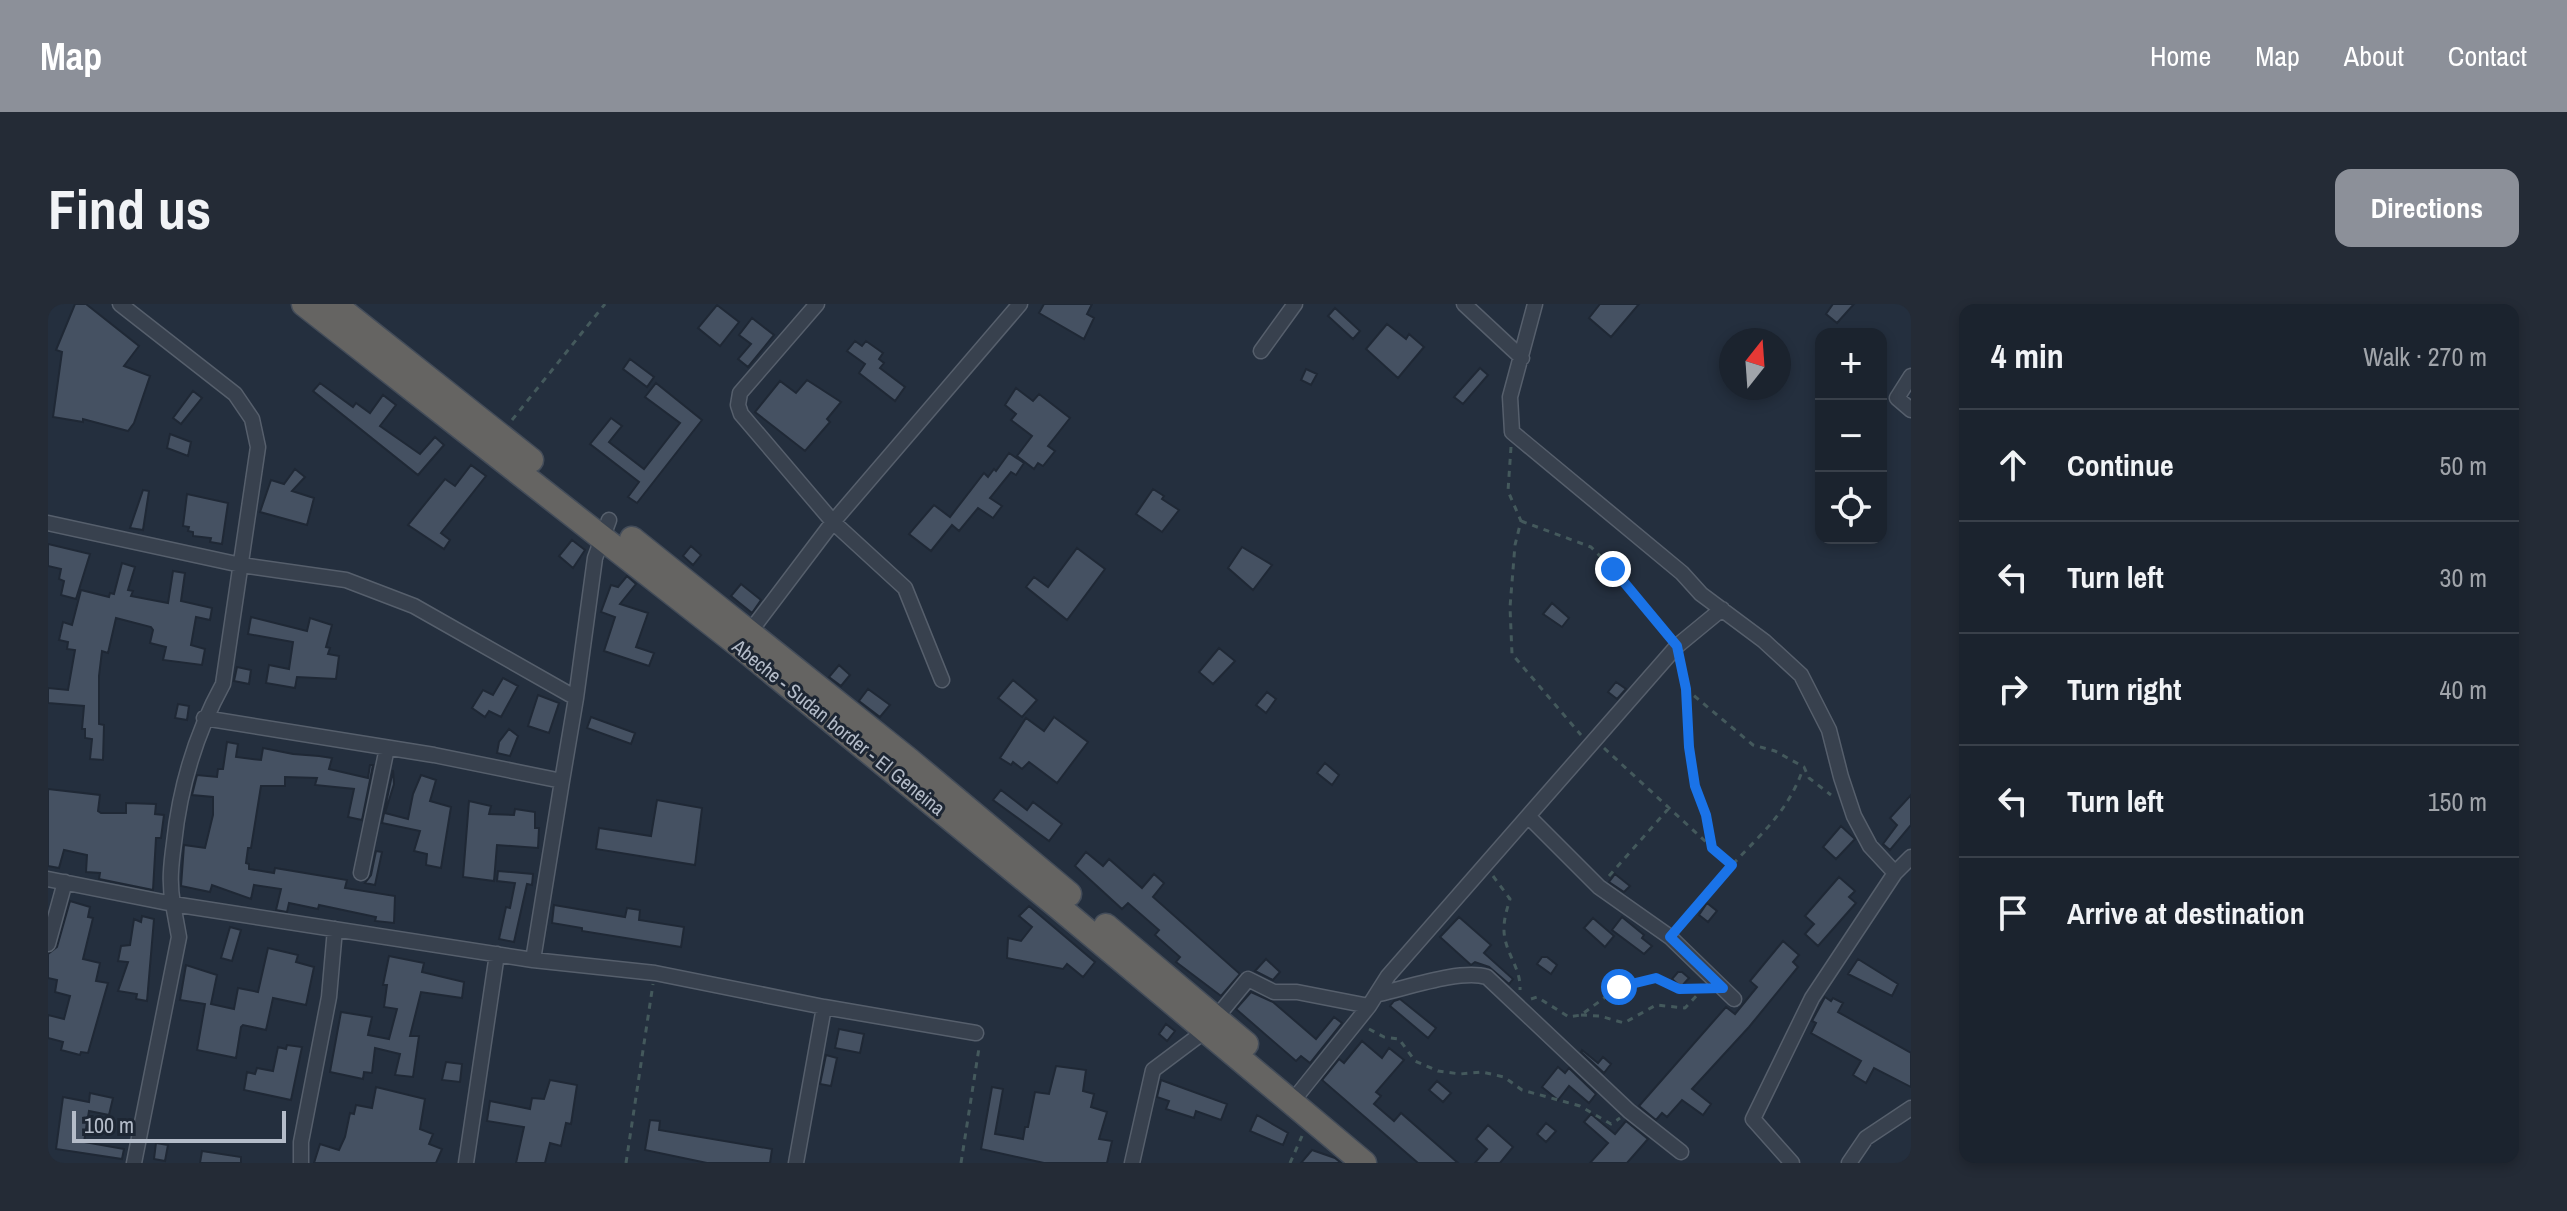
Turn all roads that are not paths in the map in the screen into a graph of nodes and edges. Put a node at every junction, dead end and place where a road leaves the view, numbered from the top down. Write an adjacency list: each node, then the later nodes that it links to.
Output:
1 (120, 304): 16 (street)
2 (304, 304): 15 (highway, Abeche - Sudan border - El Geneina)
3 (334, 304): 15 (highway, Abeche - Sudan border - El Geneina)
4 (817, 304): 13 (street)
5 (1020, 304): 13 (street)
6 (1295, 304): 9 (street)
7 (1464, 304): 10 (street)
8 (1535, 304): 10 (street)
9 (1261, 351)
10 (1522, 358): 17 (street)
11 (1911, 376): 12 (street)
12 (1911, 410)
13 (833, 522): 18 (street); 19 (street)
14 (48, 523): 16 (street)
15 (605, 528): 18 (highway, Abeche - Sudan border - El Geneina); 20 (street)
16 (241, 565): 20 (street); 21 (street)
17 (1722, 609): 24 (street); 27 (street)
18 (745, 639): 38 (highway, Abeche - Sudan border - El Geneina)
19 (942, 680)
20 (576, 698): 23 (street)
21 (204, 718): 22 (street); 30 (street)
22 (387, 748): 23 (street); 26 (street)
23 (562, 781): 34 (street)
24 (1529, 817): 35 (street); 36 (street)
25 (1911, 857): 27 (street)
26 (361, 873)
27 (1895, 873): 50 (street)
28 (48, 879): 29 (street)
29 (65, 882): 30 (street); 32 (street)
30 (173, 904): 31 (street); 43 (street)
31 (335, 929): 33 (street); 44 (street)
32 (48, 944)
33 (497, 954): 34 (street); 45 (street)
34 (533, 960): 37 (street)
35 (1729, 993)
36 (1374, 1000): 38 (street); 40 (street); 42 (street)
37 (824, 1007): 39 (street); 46 (street)
38 (1210, 1025): 40 (highway, Abeche - Sudan border - El Geneina); 47 (street); 48 (highway, Abeche - Sudan border - El Geneina)
39 (978, 1036)
40 (1300, 1092): 49 (highway, Abeche - Sudan border - El Geneina)
41 (1911, 1108): 51 (street)
42 (1681, 1152)
43 (134, 1163)
44 (301, 1163)
45 (466, 1163)
46 (796, 1163)
47 (1132, 1163)
48 (1364, 1163)
49 (1384, 1163)
50 (1792, 1163)
51 (1849, 1163)

